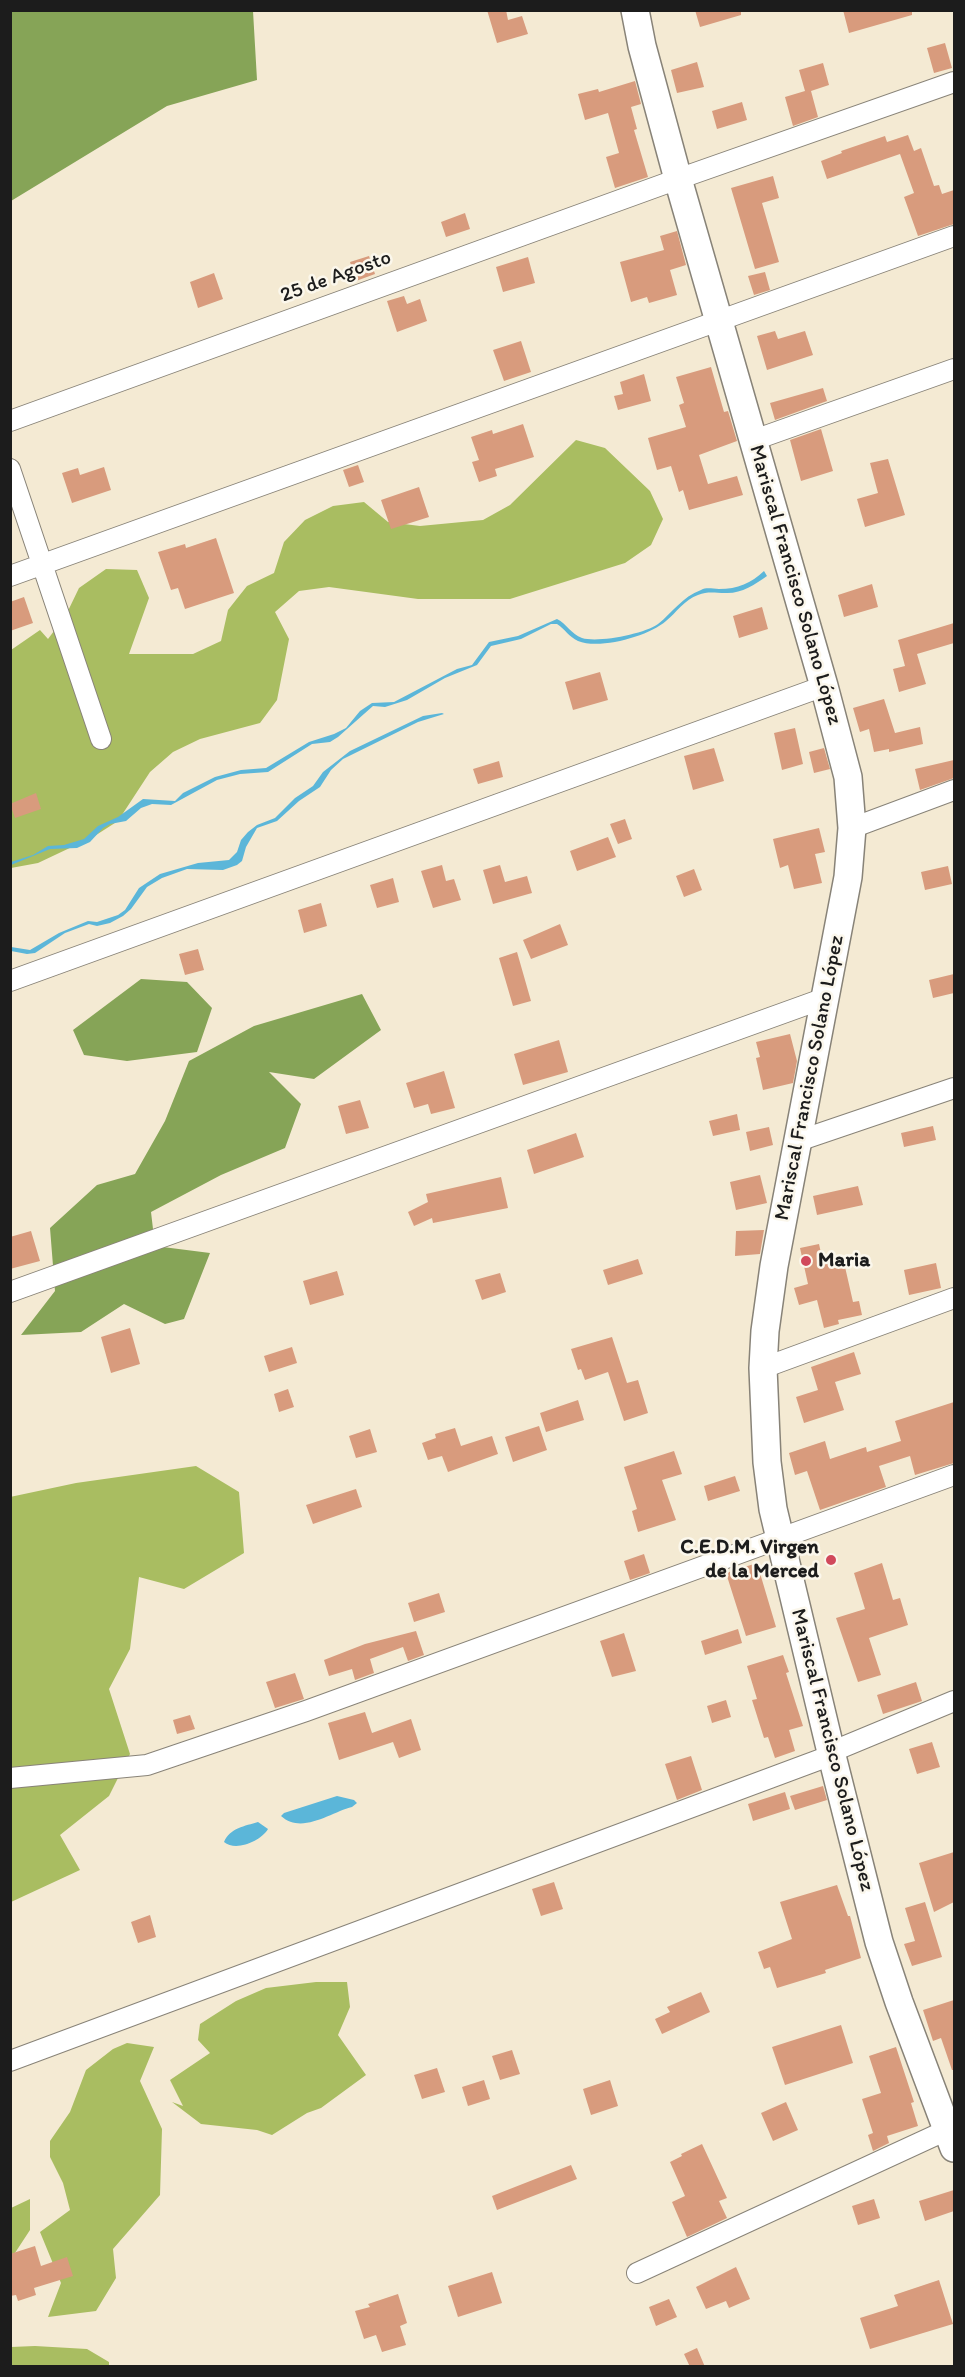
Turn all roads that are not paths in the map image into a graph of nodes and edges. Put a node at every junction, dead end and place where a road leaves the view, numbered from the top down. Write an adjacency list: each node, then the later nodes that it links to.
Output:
1 (635, 10): 3 (main road, Mariscal Francisco Solano López)
2 (954, 82): 3 (street, 25 de Agosto)
3 (678, 179): 5 (main road, Mariscal Francisco Solano López); 7 (street, 25 de Agosto)
4 (954, 236): 5 (street)
5 (720, 320): 8 (main road, Mariscal Francisco Solano López); 10 (street)
6 (954, 369): 8 (street)
7 (10, 421)
8 (754, 440): 12 (main road, Mariscal Francisco Solano López)
9 (10, 469): 10 (street)
10 (43, 564): 11 (street); 13 (street)
11 (10, 576)
12 (824, 686): 15 (main road, Mariscal Francisco Solano López); 16 (street)
13 (101, 739)
14 (954, 790): 15 (street)
15 (852, 828): 17 (main road, Mariscal Francisco Solano López)
16 (10, 981)
17 (825, 999): 19 (main road, Mariscal Francisco Solano López); 20 (street)
18 (954, 1088): 19 (street)
19 (798, 1141): 22 (main road, Mariscal Francisco Solano López)
20 (10, 1292)
21 (954, 1298): 22 (street)
22 (763, 1368): 24 (main road, Mariscal Francisco Solano López)
23 (954, 1475): 24 (street)
24 (779, 1537): 26 (main road, Mariscal Francisco Solano López); 27 (street)
25 (954, 1701): 26 (street)
26 (832, 1754): 28 (street); 29 (main road, Mariscal Francisco Solano López)
27 (10, 1778)
28 (10, 2061)
29 (949, 2124): 30 (street)
30 (637, 2273)

